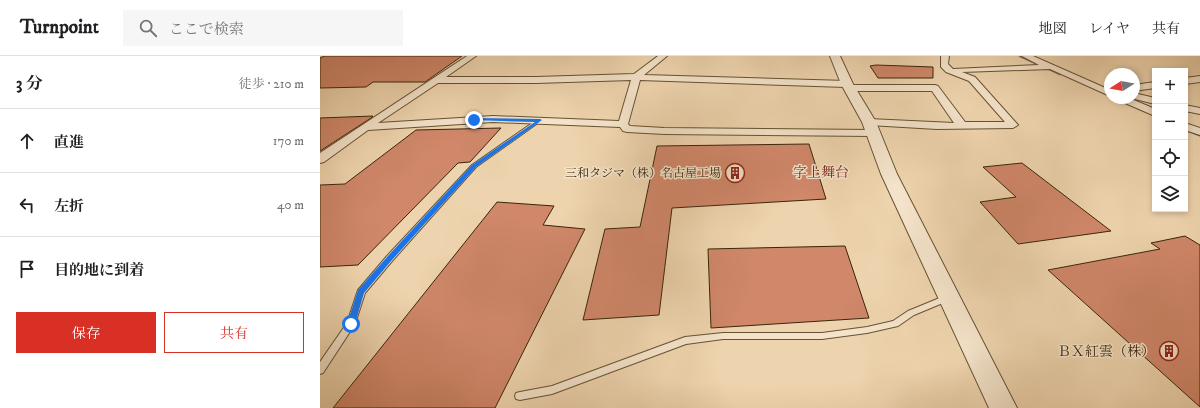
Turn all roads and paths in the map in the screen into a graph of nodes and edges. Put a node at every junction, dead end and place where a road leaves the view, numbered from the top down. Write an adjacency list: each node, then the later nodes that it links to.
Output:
1 (472, 56): 10 (street)
2 (663, 56): 8 (street)
3 (835, 56): 13 (street)
4 (945, 56): 7 (street)
5 (1026, 56): 6 (street)
6 (1051, 67): 7 (street); 15 (street)
7 (949, 70): 26 (street)
8 (636, 77): 10 (street); 13 (street); 25 (street)
9 (1200, 79): 11 (street)
10 (437, 80): 27 (street)
11 (1188, 81)
12 (1152, 85): 14 (street)
13 (848, 86): 26 (street); 29 (street)
14 (1140, 87)
15 (1098, 88): 16 (street); 17 (street)
16 (1104, 89)
17 (1104, 90)
18 (1140, 97): 19 (street)
19 (1152, 100)
20 (1134, 104): 22 (street)
21 (1188, 109): 23 (street)
22 (1152, 112)
23 (1200, 112)
24 (540, 120): 25 (street); 27 (street); 33 (lane)
25 (623, 124): 29 (street)
26 (961, 125): 29 (street)
27 (365, 127): 31 (street)
28 (1188, 127): 30 (street)
29 (871, 128): 32 (street)
30 (1200, 132)
31 (320, 159)
32 (949, 297): 34 (lane); 35 (street)
33 (320, 370)
34 (520, 396)
35 (1003, 408)

